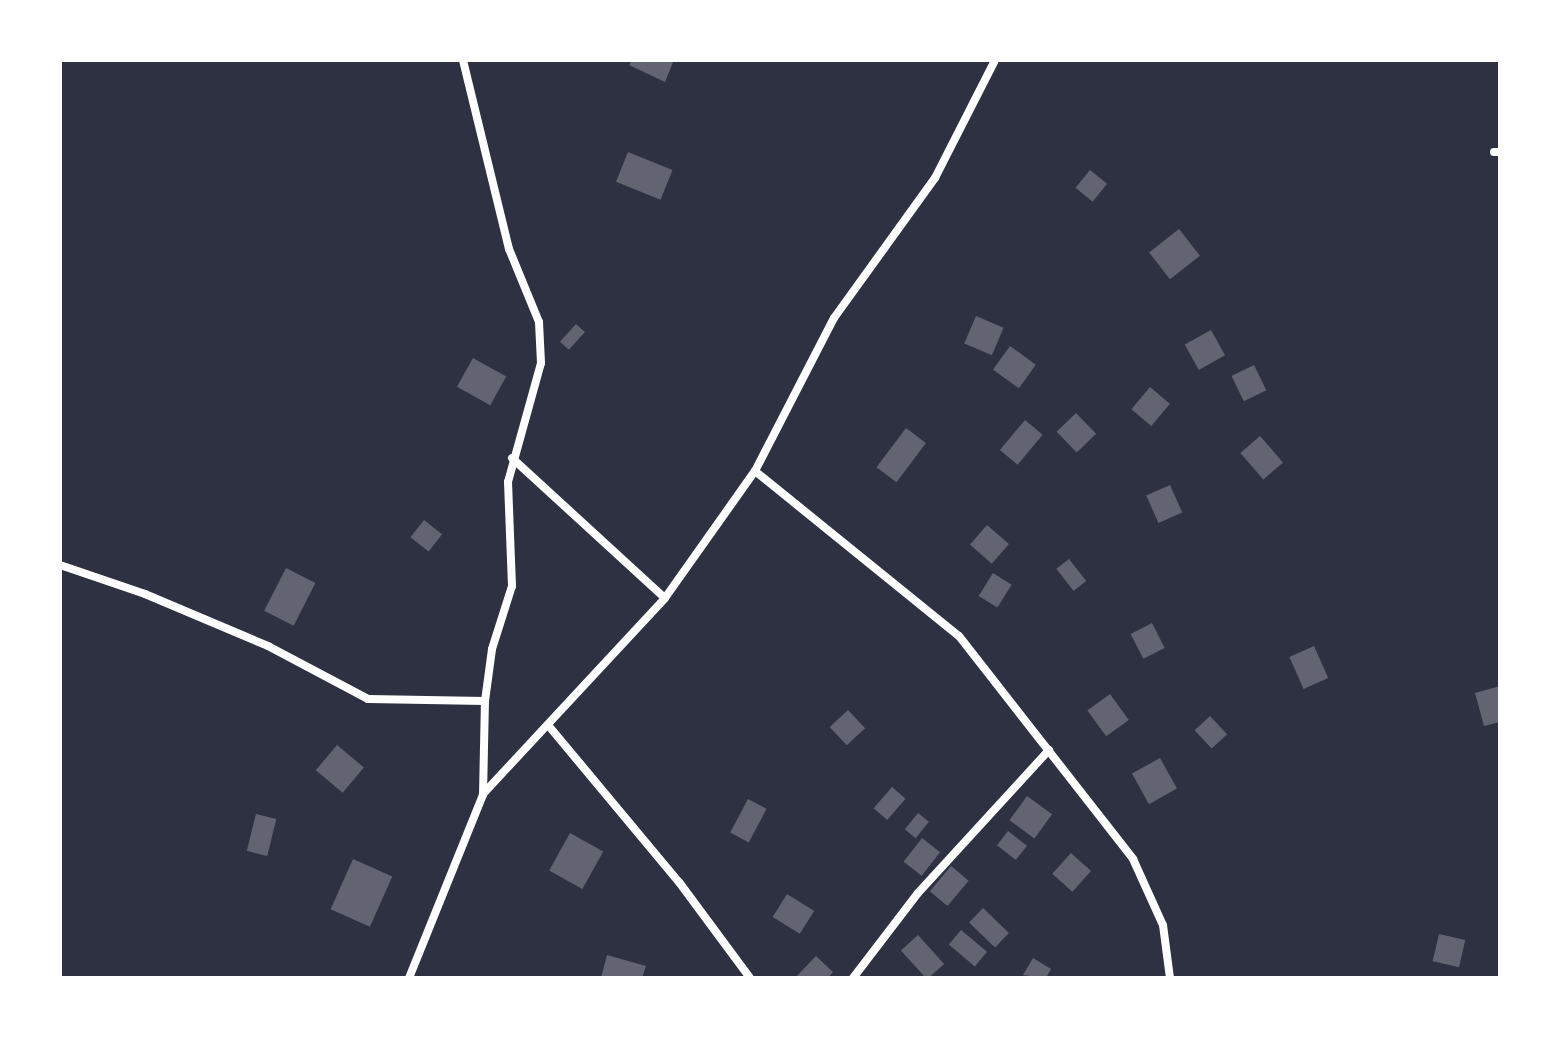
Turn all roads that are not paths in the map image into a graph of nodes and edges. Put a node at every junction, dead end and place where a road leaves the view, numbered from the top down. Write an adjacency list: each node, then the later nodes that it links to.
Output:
1 (463, 60): 3 (street)
2 (995, 60): 4 (street)
3 (512, 458): 6 (street); 7 (street)
4 (755, 471): 6 (street); 9 (street)
5 (60, 565): 7 (street)
6 (665, 598): 8 (street)
7 (485, 701): 10 (street)
8 (548, 725): 10 (street); 12 (street)
9 (1049, 750): 13 (street); 14 (street)
10 (483, 795): 11 (street)
11 (409, 978)
12 (750, 978)
13 (853, 978)
14 (1170, 978)

